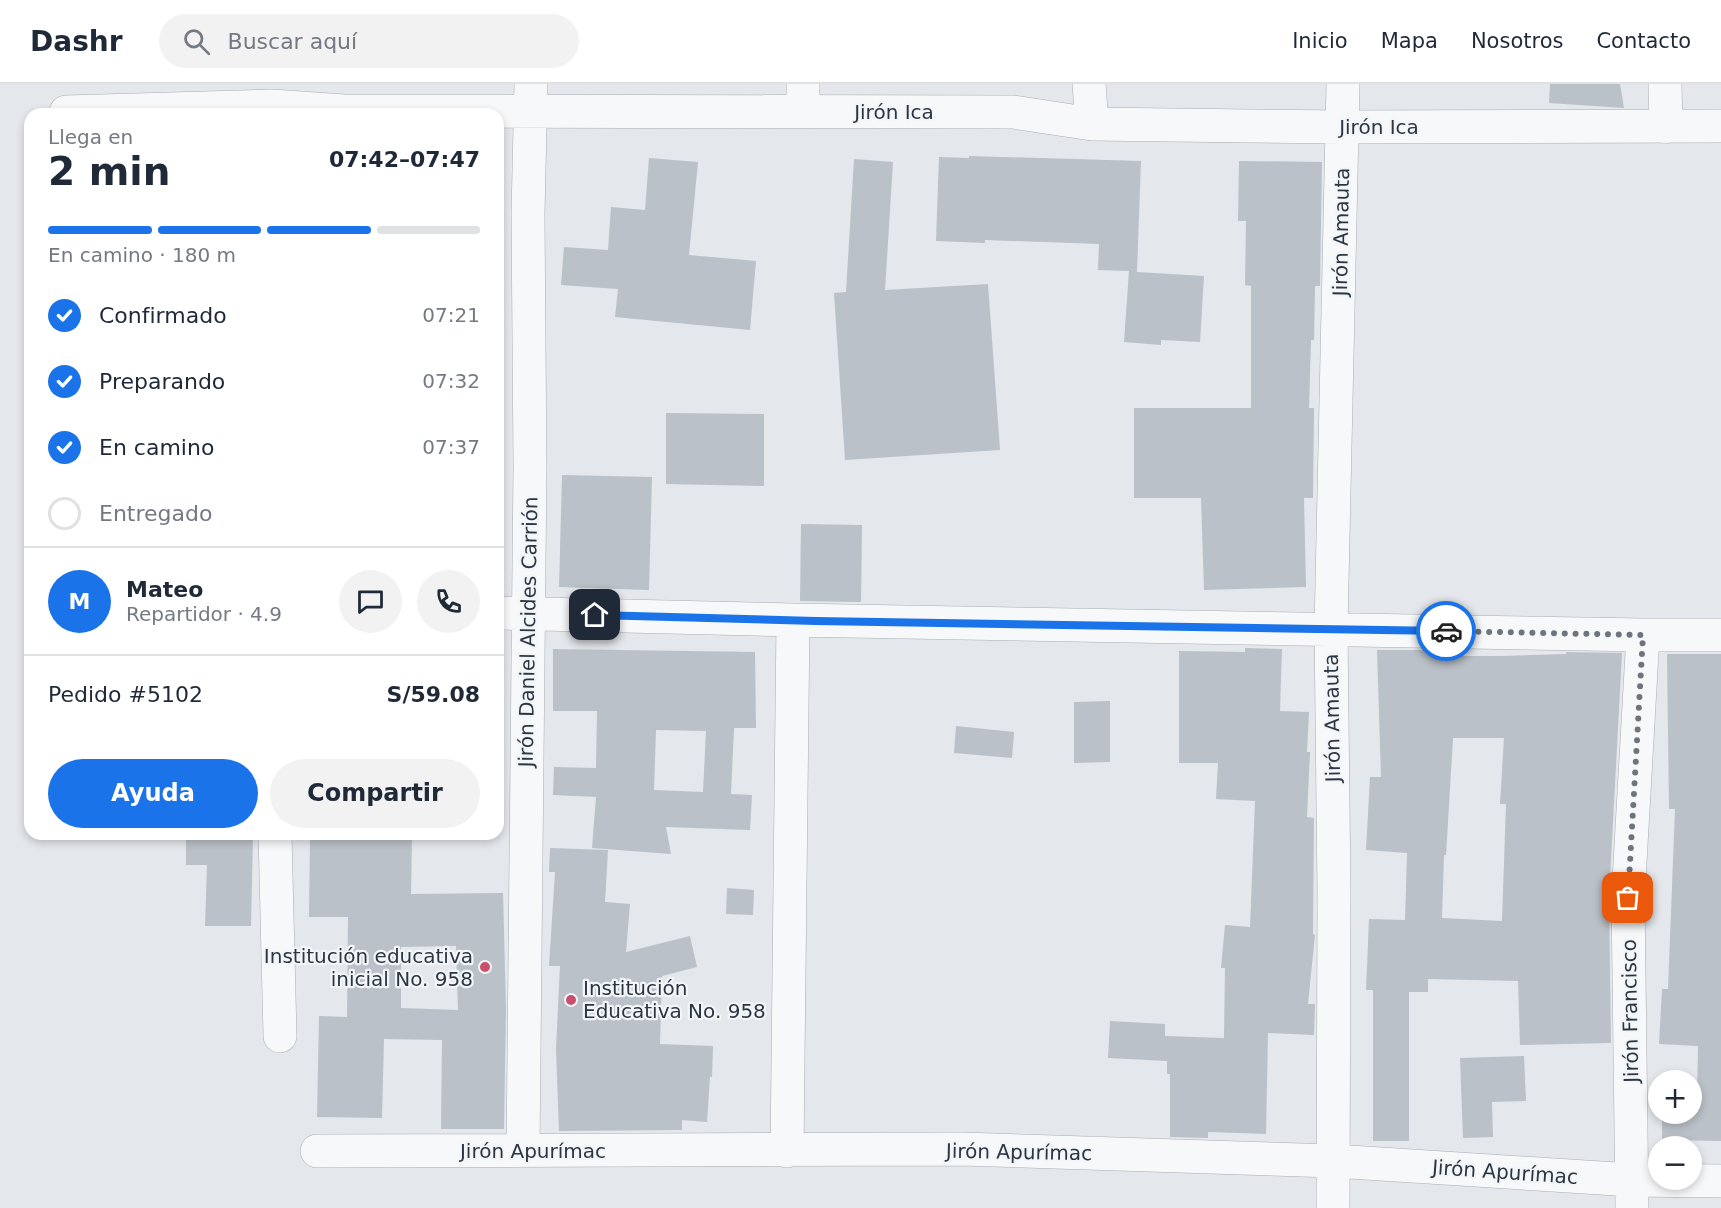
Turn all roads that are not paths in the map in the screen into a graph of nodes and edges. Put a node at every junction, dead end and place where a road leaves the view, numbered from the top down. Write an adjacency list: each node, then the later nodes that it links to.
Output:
1 (1089, 84): 10 (street)
2 (1343, 84): 12 (street, Jirón Amauta)
3 (1665, 84): 13 (street)
4 (531, 98): 5 (street, Jirón Ica); 9 (street, Jirón Ica); 14 (street, Jirón Daniel Alcides Carrión)
5 (803, 98): 10 (street, Jirón Ica)
6 (272, 101): 7 (street, Jirón Ica); 8 (street, Jirón Ica)
7 (141, 108)
8 (322, 108)
9 (387, 108)
10 (1092, 124): 12 (street, Jirón Ica)
11 (1721, 126): 13 (street, Jirón Ica)
12 (1343, 127): 13 (street, Jirón Ica); 16 (street, Jirón Amauta)
13 (1666, 127)
14 (513, 613): 15 (street); 22 (street, Jirón Daniel Alcides Carrión)
15 (793, 620): 16 (street); 23 (street)
16 (1331, 628): 17 (street); 24 (street, Jirón Amauta)
17 (1643, 635): 18 (street); 26 (street, Jirón Francisco)
18 (1721, 635)
19 (275, 840): 20 (street)
20 (280, 1036)
21 (317, 1151): 22 (street, Jirón Apurímac)
22 (523, 1151): 23 (street, Jirón Apurímac)
23 (787, 1151): 24 (street, Jirón Apurímac)
24 (1334, 1161): 26 (street, Jirón Apurímac); 27 (street, Jirón Amauta)
25 (1721, 1181): 26 (street, Jirón Apurímac)
26 (1632, 1194)
27 (1333, 1208)

